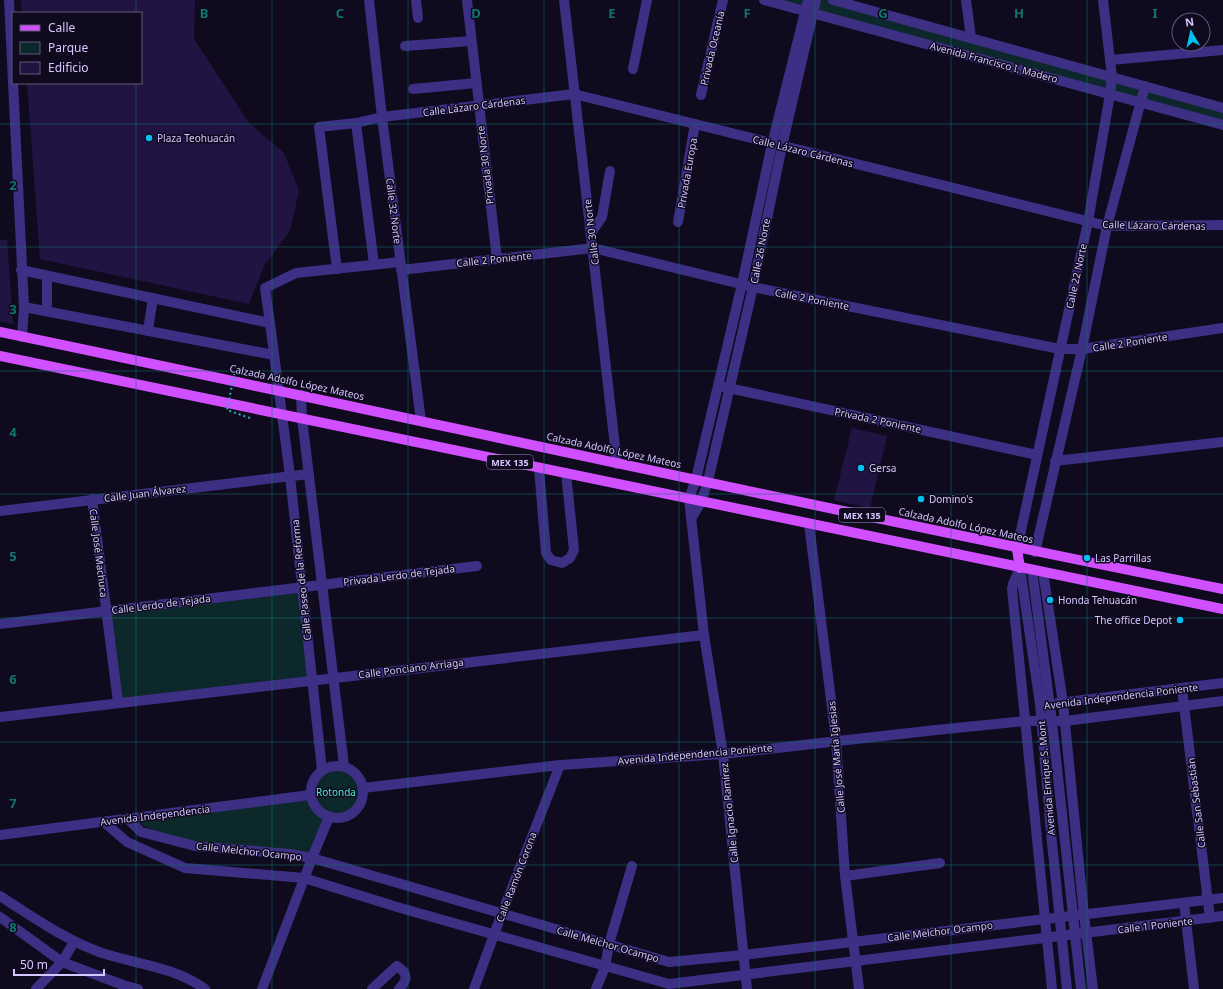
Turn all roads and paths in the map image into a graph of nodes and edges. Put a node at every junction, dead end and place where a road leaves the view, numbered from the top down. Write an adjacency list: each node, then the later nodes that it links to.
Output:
1 (9, 0): 21 (street)
2 (369, 0): 34 (street, Calle 32 Norte)
3 (416, 0): 15 (street)
4 (467, 0): 17 (street, Privada 30 Norte)
5 (564, 0): 28 (street, Calle 30 Norte)
6 (647, 0): 22 (street)
7 (723, 0): 30 (street, Privada Oceanía)
8 (764, 0): 14 (street, Avenida Francisco I. Madero)
9 (808, 0): 14 (street, Calle 26 Norte)
10 (816, 0): 14 (street, Calle 26 Norte)
11 (833, 0): 16 (street, Avenida Francisco I. Madero)
12 (966, 0): 16 (street)
13 (1103, 0): 20 (street, Calle 22 Norte)
14 (808, 12): 29 (street, Avenida Francisco I. Madero); 38 (street, Calle 26 Norte)
15 (418, 18)
16 (971, 38): 23 (street, Avenida Francisco I. Madero)
17 (471, 41): 18 (street); 24 (street, Privada 30 Norte)
18 (405, 46)
19 (1223, 50): 20 (street)
20 (1110, 60): 23 (street, Calle 22 Norte)
21 (12, 68)
22 (634, 69)
23 (1112, 77): 26 (street, Avenida Francisco I. Madero); 29 (street, Calle 22 Norte)
24 (476, 83): 27 (street); 32 (street, Privada 30 Norte)
25 (13, 84): 50 (street)
26 (1145, 86): 31 (street, Calle 22 Norte); 33 (street, Avenida Francisco I. Madero)
27 (413, 89)
28 (574, 94): 32 (street, Calle Lázaro Cárdenas); 36 (street, Calle Lázaro Cárdenas); 44 (street, Calle 30 Norte)
29 (1110, 94): 31 (street, Avenida Francisco I. Madero); 41 (street, Calle 22 Norte)
30 (701, 95)
31 (1140, 103): 37 (street, Avenida Francisco I. Madero); 43 (street, Calle 22 Norte)
32 (478, 106): 34 (street, Calle Lázaro Cárdenas); 46 (street, Privada 30 Norte)
33 (1223, 108)
34 (382, 117): 35 (street, Calle Lázaro Cárdenas); 48 (street, Calle 32 Norte)
35 (356, 123): 47 (street); 49 (street, Calle Lázaro Cárdenas)
36 (695, 124): 38 (street, Calle Lázaro Cárdenas); 40 (street, Privada Europa)
37 (1223, 125)
38 (777, 145): 41 (street, Calle Lázaro Cárdenas); 52 (street, Calle 26 Norte); 53 (street, Calle 26 Norte)
39 (610, 171): 44 (street)
40 (678, 222)
41 (1088, 222): 43 (street, Calle Lázaro Cárdenas); 62 (street, Calle 22 Norte)
42 (1223, 225): 43 (street, Calle Lázaro Cárdenas)
43 (1107, 226): 63 (street, Calle 22 Norte)
44 (591, 233): 45 (street, Calle 30 Norte)
45 (593, 248): 46 (street, Calle 2 Poniente); 52 (street, Calle 2 Poniente); 78 (street, Calle 30 Norte)
46 (497, 259): 48 (street, Calle 2 Poniente)
47 (374, 264): 48 (street, Calle 2 Poniente); 49 (street, Calle 2 Poniente)
48 (401, 266): 74 (street, Calle 32 Norte)
49 (337, 269): 57 (street, Calle 2 Poniente)
50 (21, 270): 51 (street); 55 (street)
51 (48, 276): 54 (street); 56 (street)
52 (742, 284): 53 (street, Calle 2 Poniente); 67 (street, Calle 26 Norte)
53 (753, 287): 62 (street, Calle 2 Poniente); 68 (street, Calle 26 Norte)
54 (153, 298): 57 (street); 59 (street)
55 (24, 307): 56 (street); 61 (street)
56 (47, 310): 59 (street)
57 (270, 323): 64 (street, Calle Paseo de la Reforma)
58 (1223, 328): 63 (street, Calle 2 Poniente)
59 (148, 330): 64 (street)
60 (0, 332): 61 (main road, Calzada Adolfo López Mateos / MEX 135)
61 (22, 337): 69 (main road, Calzada Adolfo López Mateos / MEX 135)
62 (1060, 349): 63 (street, Calle 2 Poniente); 76 (street, Calle 22 Norte)
63 (1082, 350): 77 (street, Calle 22 Norte)
64 (274, 355): 69 (street, Calle Paseo de la Reforma)
65 (0, 356): 71 (main road, MEX 135)
66 (256, 376): 72 (path, bridge)
67 (718, 386): 68 (street, Privada 2 Poniente); 83 (street, Calle 26 Norte)
68 (730, 388): 76 (street, Privada 2 Poniente); 84 (street, Calle 26 Norte)
69 (278, 391): 70 (main road, Calzada Adolfo López Mateos / MEX 135); 71 (street, Calle Paseo de la Reforma)
70 (301, 395): 73 (street, Calle Paseo de la Reforma); 74 (main road, Calzada Adolfo López Mateos / MEX 135)
71 (282, 414): 73 (main road, MEX 135); 82 (street, Calle Paseo de la Reforma)
72 (250, 418)
73 (302, 418): 79 (main road, MEX 135); 81 (street, Calle Paseo de la Reforma)
74 (422, 421): 78 (main road, Calzada Adolfo López Mateos / MEX 135)
75 (1223, 442): 77 (street)
76 (1037, 455): 91 (street, Calle 22 Norte)
77 (1055, 461): 92 (street, Calle 22 Norte)
78 (617, 464): 83 (main road, Calzada Adolfo López Mateos / MEX 135)
79 (539, 468): 80 (main road, MEX 135); 80 (street)
80 (566, 473): 86 (main road, MEX 135)
81 (309, 474): 82 (street, Calle Juan Álvarez); 97 (street, Calle Paseo de la Reforma)
82 (290, 476): 85 (street, Calle Juan Álvarez); 98 (street, Calle Paseo de la Reforma)
83 (696, 479): 84 (main road, Calzada Adolfo López Mateos / MEX 135); 86 (street, Calle 26 Norte)
84 (708, 482): 87 (street, Calle 26 Norte); 91 (main road, Calzada Adolfo López Mateos / MEX 135)
85 (92, 499): 88 (street, Calle Juan Álvarez); 101 (street, Calle José Machuca)
86 (689, 499): 87 (main road, MEX 135); 89 (street, Calle Ignacio Ramírez)
87 (701, 502): 89 (street); 90 (main road, MEX 135)
88 (0, 511)
89 (691, 519): 103 (street, Calle Ignacio Ramírez)
90 (809, 524): 94 (main road, MEX 135); 118 (street, Calle José María Iglesias)
91 (1017, 549): 92 (main road, Calzada Adolfo López Mateos / MEX 135); 94 (main road)
92 (1035, 552): 95 (main road); 99 (main road, Calzada Adolfo López Mateos / MEX 135)
93 (477, 566): 97 (street, Privada Lerdo de Tejada)
94 (1020, 568): 95 (main road, MEX 135); 111 (street, Avenida Enrique S. Mont); 115 (street)
95 (1032, 570): 96 (main road, MEX 135); 111 (street, Avenida Enrique S. Mont)
96 (1043, 572): 100 (main road, MEX 135); 110 (street)
97 (322, 585): 98 (street, Calle Lerdo de Tejada); 104 (street, Calle Paseo de la Reforma)
98 (303, 588): 101 (street, Calle Lerdo de Tejada); 105 (street, Calle Paseo de la Reforma)
99 (1223, 589)
100 (1223, 609)
101 (107, 610): 102 (street, Calle Lerdo de Tejada); 109 (street, Calle José Machuca)
102 (0, 624)
103 (704, 635): 104 (street, Calle Ponciano Arriaga); 119 (street, Calle Ignacio Ramírez)
104 (333, 677): 105 (street, Calle Ponciano Arriaga); 121 (street, Calle Paseo de la Reforma)
105 (312, 680): 109 (street, Calle Ponciano Arriaga); 122 (street, Calle Paseo de la Reforma)
106 (1223, 684): 107 (street, Avenida Independencia Poniente)
107 (1182, 689): 110 (street, Avenida Independencia Poniente); 112 (street, Calle San Sebastián)
108 (1223, 701): 112 (street, Avenida Independencia Poniente)
109 (118, 702): 113 (street, Calle Ponciano Arriaga)
110 (1063, 703): 111 (street, Avenida Independencia Poniente); 114 (street)
111 (1045, 704): 115 (street, Avenida Independencia Poniente); 116 (street, Avenida Enrique S. Mont); 117 (street, Avenida Enrique S. Mont)
112 (1184, 706): 114 (street, Avenida Independencia Poniente); 136 (street, Calle San Sebastián)
113 (0, 717)
114 (1065, 720): 117 (street, Avenida Independencia Poniente); 139 (street)
115 (1026, 721): 116 (street, Avenida Independencia Poniente); 118 (street, Avenida Independencia Poniente); 145 (street)
116 (1041, 722): 117 (street, Avenida Independencia Poniente); 143 (street, Avenida Enrique S. Mont)
117 (1052, 722): 140 (street, Avenida Enrique S. Mont)
118 (836, 740): 119 (street, Avenida Independencia Poniente); 132 (street, Calle José María Iglesias)
119 (723, 754): 120 (street, Avenida Independencia Poniente); 155 (street, Calle Ignacio Ramírez)
120 (560, 765): 123 (street, Avenida Independencia Poniente); 138 (street, Calle Ramón Corona)
121 (344, 766): 122 (street); 123 (street)
122 (322, 770): 124 (street)
123 (363, 788): 125 (street)
124 (310, 795): 125 (street); 126 (street, Avenida Independencia)
125 (329, 817): 129 (street)
126 (128, 819): 127 (street, Avenida Independencia); 129 (street, Calle Melchor Ocampo)
127 (104, 822): 128 (street, Avenida Independencia); 133 (street, Calle Melchor Ocampo)
128 (0, 835)
129 (312, 858): 133 (street); 138 (street, Calle Melchor Ocampo)
130 (940, 863): 132 (street)
131 (632, 866): 154 (street)
132 (845, 876): 152 (street, Calle José María Iglesias)
133 (304, 878): 148 (street, Calle Melchor Ocampo); 163 (street)
134 (0, 896): 153 (street)
135 (1223, 898): 136 (street, Calle Melchor Ocampo)
136 (1208, 900): 137 (street, Calle Melchor Ocampo); 144 (street, Calle San Sebastián)
137 (1184, 903): 139 (street, Calle Melchor Ocampo); 146 (street)
138 (502, 913): 148 (street, Calle Ramón Corona); 154 (street, Calle Melchor Ocampo)
139 (1084, 915): 140 (street, Calle Melchor Ocampo); 147 (street)
140 (1073, 916): 143 (street, Calle Melchor Ocampo); 149 (street, Avenida Enrique S. Mont)
141 (1223, 916): 144 (street, Calle 1 Poniente)
142 (0, 917): 157 (street)
143 (1059, 918): 145 (street, Calle Melchor Ocampo); 150 (street, Avenida Enrique S. Mont)
144 (1210, 918): 146 (street, Calle 1 Poniente)
145 (1044, 919): 151 (street); 152 (street, Calle Melchor Ocampo)
146 (1186, 921): 147 (street, Calle 1 Poniente); 174 (street)
147 (1087, 933): 149 (street, Calle Melchor Ocampo); 173 (street)
148 (494, 935): 158 (street, Calle Melchor Ocampo); 166 (street, Calle Ramón Corona)
149 (1075, 935): 150 (street, Calle Melchor Ocampo); 172 (street, Avenida Enrique S. Mont)
150 (1062, 936): 151 (street, Calle Melchor Ocampo); 171 (street, Avenida Enrique S. Mont)
151 (1046, 938): 156 (street, Calle Melchor Ocampo); 170 (street)
152 (853, 941): 155 (street, Calle Melchor Ocampo); 156 (street, Calle José María Iglesias)
153 (74, 942): 157 (street); 162 (street)
154 (609, 944): 155 (street, Calle Melchor Ocampo); 158 (street)
155 (743, 955): 159 (street, Calle Ignacio Ramírez)
156 (856, 961): 159 (street, Calle Melchor Ocampo); 169 (street, Calle José María Iglesias)
157 (62, 962): 160 (street); 161 (street)
158 (605, 967): 159 (street, Calle Melchor Ocampo); 167 (street)
159 (745, 974): 168 (street, Calle Ignacio Ramírez)
160 (36, 989)
161 (138, 989)
162 (205, 989)
163 (262, 989)
164 (372, 989): 165 (street)
165 (399, 989)
166 (474, 989)
167 (596, 989)
168 (747, 989)
169 (859, 989)
170 (1052, 989)
171 (1067, 989)
172 (1081, 989)
173 (1093, 989)
174 (1194, 989)

